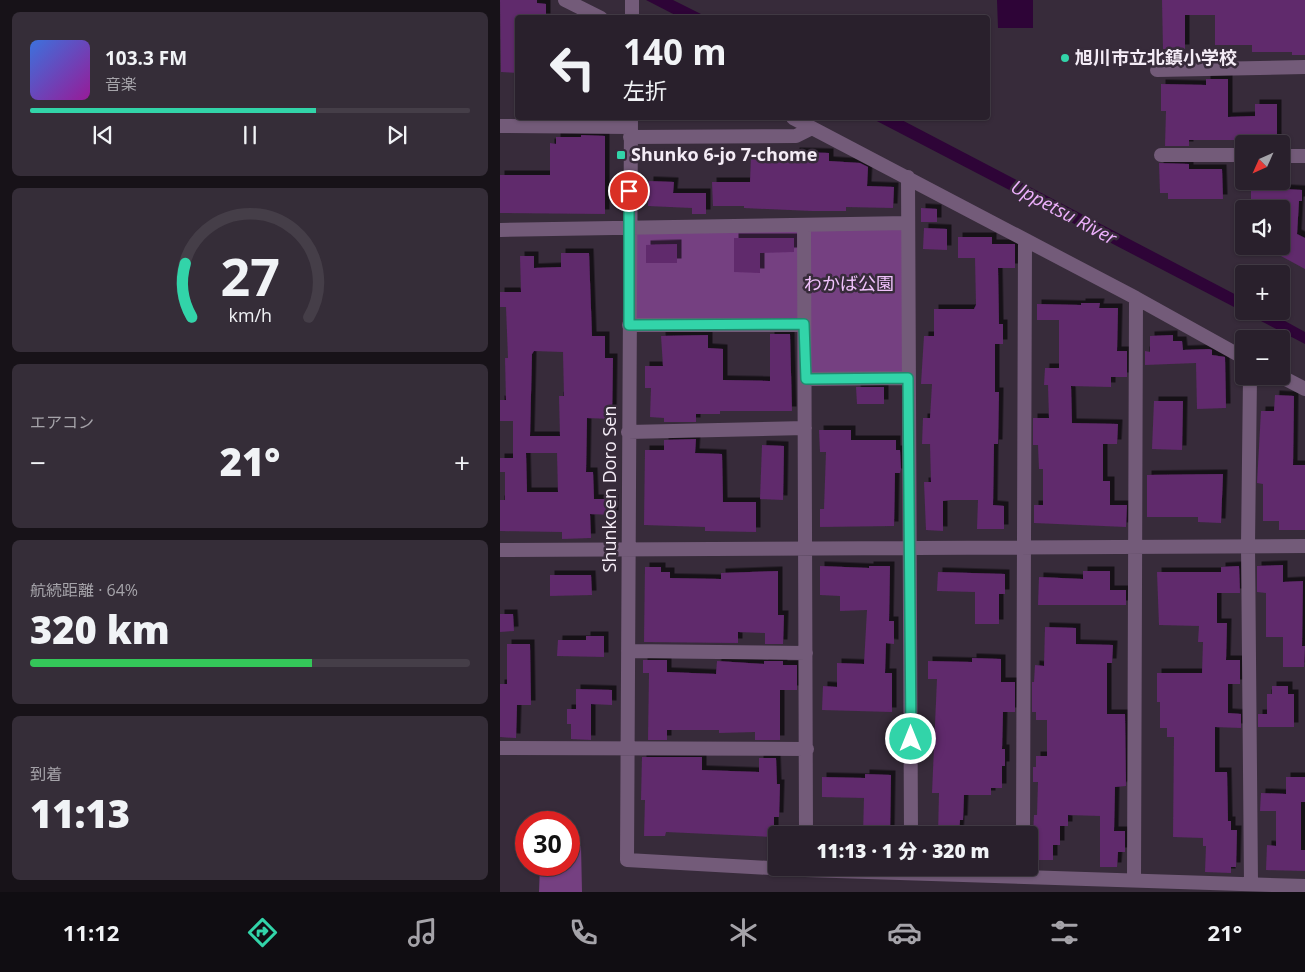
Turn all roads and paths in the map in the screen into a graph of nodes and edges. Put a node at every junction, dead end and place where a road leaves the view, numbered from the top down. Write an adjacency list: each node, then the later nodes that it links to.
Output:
1 (565, 0): 3 (street)
2 (632, 0): 4 (street)
3 (594, 15)
4 (632, 15)
5 (1305, 67): 6 (street)
6 (1157, 70)
7 (797, 120): 10 (street)
8 (500, 126): 9 (street)
9 (630, 127): 10 (street); 18 (street, Shunkoen Doro Sen)
10 (812, 128): 15 (street)
11 (1161, 155): 12 (street)
12 (1235, 156)
13 (1290, 156): 14 (street)
14 (1305, 156)
15 (908, 177): 16 (street); 20 (street)
16 (908, 223): 17 (street); 25 (street)
17 (804, 225): 18 (street); 22 (street)
18 (628, 227): 19 (street); 23 (street, Shunkoen Doro Sen)
19 (500, 230)
20 (1025, 241): 21 (street); 35 (street)
21 (1136, 298): 24 (street); 32 (street)
22 (804, 324): 23 (street); 26 (street)
23 (629, 325): 31 (street, Shunkoen Doro Sen)
24 (1235, 353)
25 (908, 378): 26 (street); 34 (street)
26 (806, 379): 30 (street)
27 (1290, 381): 29 (street)
28 (1250, 385): 33 (street)
29 (1305, 389)
30 (805, 428): 31 (street); 37 (street)
31 (628, 432): 38 (street, Shunkoen Doro Sen)
32 (1137, 545): 33 (street); 35 (street); 50 (street)
33 (1248, 545): 36 (street); 51 (street)
34 (911, 546): 35 (street); 37 (street); 46 (street)
35 (1024, 546): 47 (street)
36 (1305, 546)
37 (804, 547): 38 (street); 41 (street)
38 (630, 549): 39 (street); 40 (street, Shunkoen Doro Sen)
39 (500, 550)
40 (628, 651): 41 (street); 44 (street, Shunkoen Doro Sen)
41 (806, 653): 43 (street)
42 (500, 748): 44 (street)
43 (807, 749): 44 (street); 45 (street)
44 (627, 750): 48 (street, Shunkoen Doro Sen)
45 (806, 826)
46 (910, 826)
47 (1023, 826)
48 (768, 867)
49 (1038, 873): 50 (street)
50 (1134, 879): 51 (street)
51 (1251, 884): 52 (street)
52 (1305, 886)

